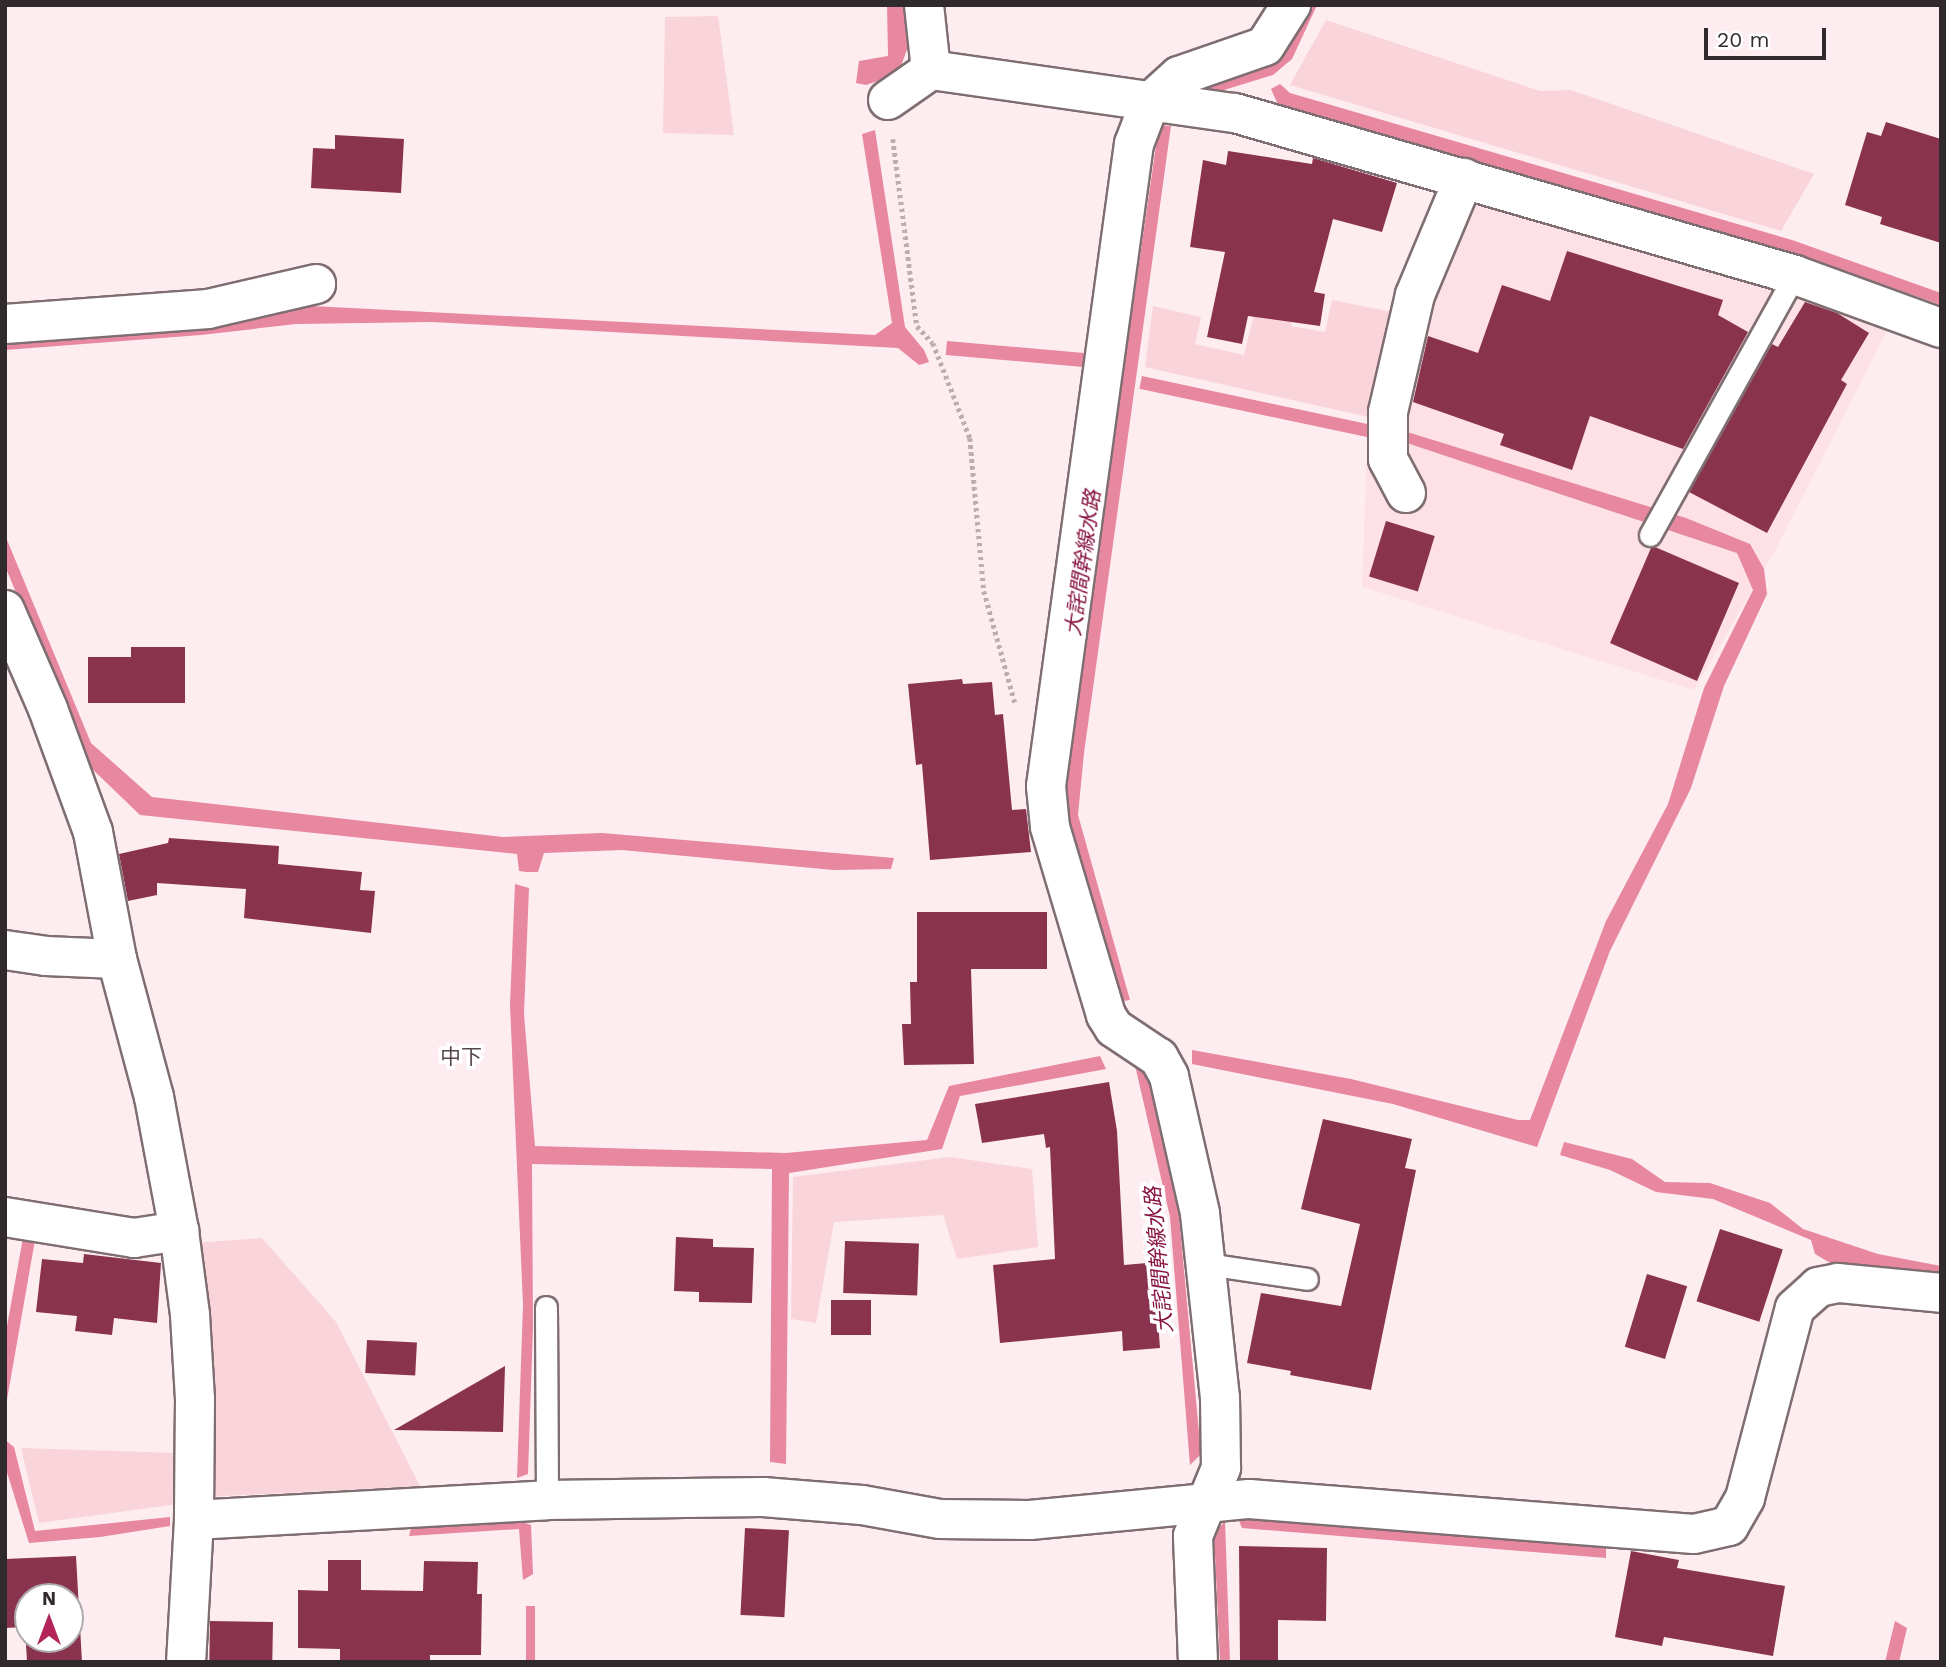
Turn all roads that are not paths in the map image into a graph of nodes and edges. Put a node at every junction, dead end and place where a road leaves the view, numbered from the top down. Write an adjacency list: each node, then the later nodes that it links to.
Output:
1 (924, 5): 3 (street)
2 (1291, 5): 5 (street)
3 (930, 70): 4 (street); 5 (street)
4 (888, 100)
5 (1150, 102): 6 (street); 18 (street)
6 (1464, 178): 7 (street); 11 (street)
7 (1795, 275): 10 (street); 12 (lane)
8 (316, 284): 9 (street)
9 (5, 324)
10 (1941, 328)
11 (1406, 493)
12 (1650, 535)
13 (5, 610): 15 (street)
14 (5, 950): 15 (street)
15 (117, 959): 17 (street)
16 (5, 1217): 17 (street)
17 (179, 1231): 24 (street)
18 (1206, 1264): 19 (lane); 23 (street)
19 (1307, 1279)
20 (1941, 1293): 23 (street)
21 (546, 1307): 22 (lane)
22 (547, 1500): 23 (street); 24 (street)
23 (1207, 1503): 26 (street)
24 (194, 1520): 25 (street)
25 (187, 1662)
26 (1198, 1662)

